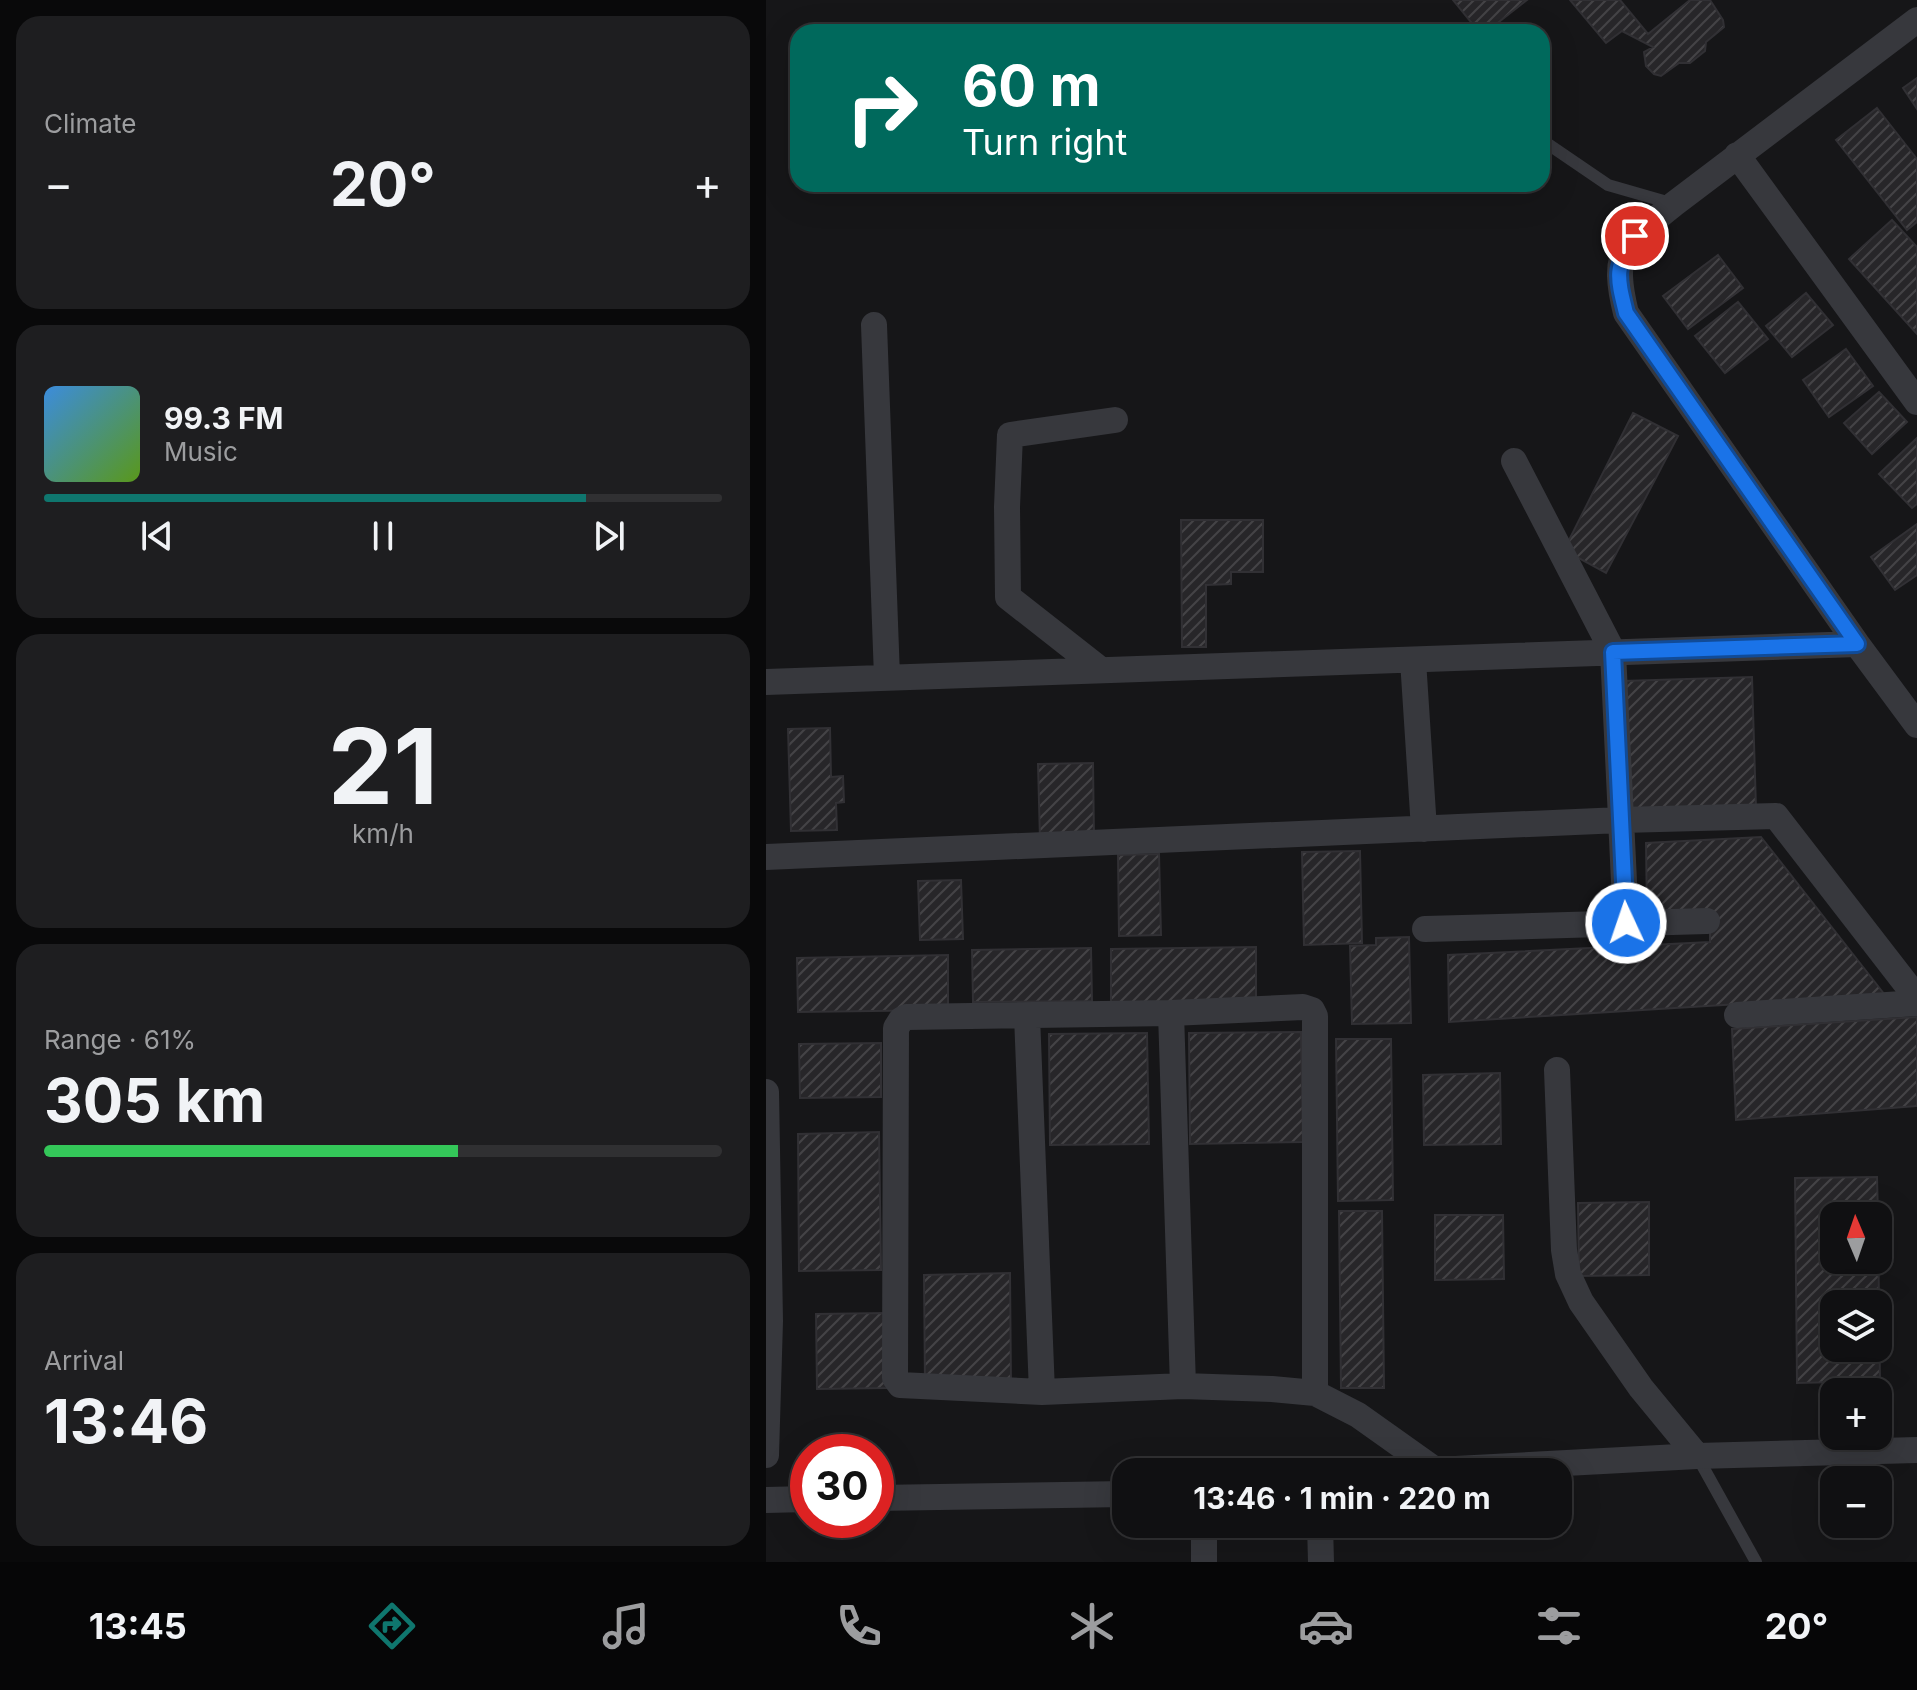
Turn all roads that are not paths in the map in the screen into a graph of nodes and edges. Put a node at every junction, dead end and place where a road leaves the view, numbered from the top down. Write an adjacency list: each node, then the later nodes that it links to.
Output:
1 (1917, 20): 3 (street)
2 (1550, 145): 4 (lane)
3 (1737, 155): 4 (street); 6 (street)
4 (1674, 204): 9 (street)
5 (874, 325): 13 (street)
6 (1917, 402)
7 (1115, 420): 12 (street)
8 (1514, 461): 10 (street)
9 (1857, 644): 10 (street); 15 (street)
10 (1613, 652): 11 (street); 16 (street)
11 (1413, 660): 12 (street); 17 (street)
12 (1101, 670): 13 (street)
13 (887, 677): 14 (street)
14 (766, 682)
15 (1917, 725)
16 (1621, 820): 17 (street); 20 (street); 22 (street)
17 (1424, 829): 18 (street)
18 (766, 857)
19 (1707, 921): 20 (street)
20 (1626, 923): 21 (street)
21 (1425, 929)
22 (1917, 1000): 24 (street)
23 (1171, 1013): 25 (street); 30 (street); 32 (street)
24 (1737, 1015)
25 (1027, 1016): 31 (street); 31 (street)
26 (1557, 1070): 35 (street)
27 (766, 1092): 28 (street)
28 (767, 1194): 29 (street)
29 (768, 1321): 34 (street)
30 (1183, 1386): 31 (street); 32 (street)
31 (1042, 1392)
32 (1315, 1393): 36 (street)
33 (1917, 1450): 35 (street)
34 (766, 1455)
35 (1697, 1456): 37 (street); 46 (lane)
36 (1407, 1458)
37 (1572, 1463)
38 (1112, 1494): 39 (street)
39 (894, 1498)
40 (790, 1499): 41 (street)
41 (766, 1500)
42 (1204, 1538): 44 (street)
43 (1320, 1538): 45 (street)
44 (1204, 1562)
45 (1321, 1562)
46 (1756, 1562)

